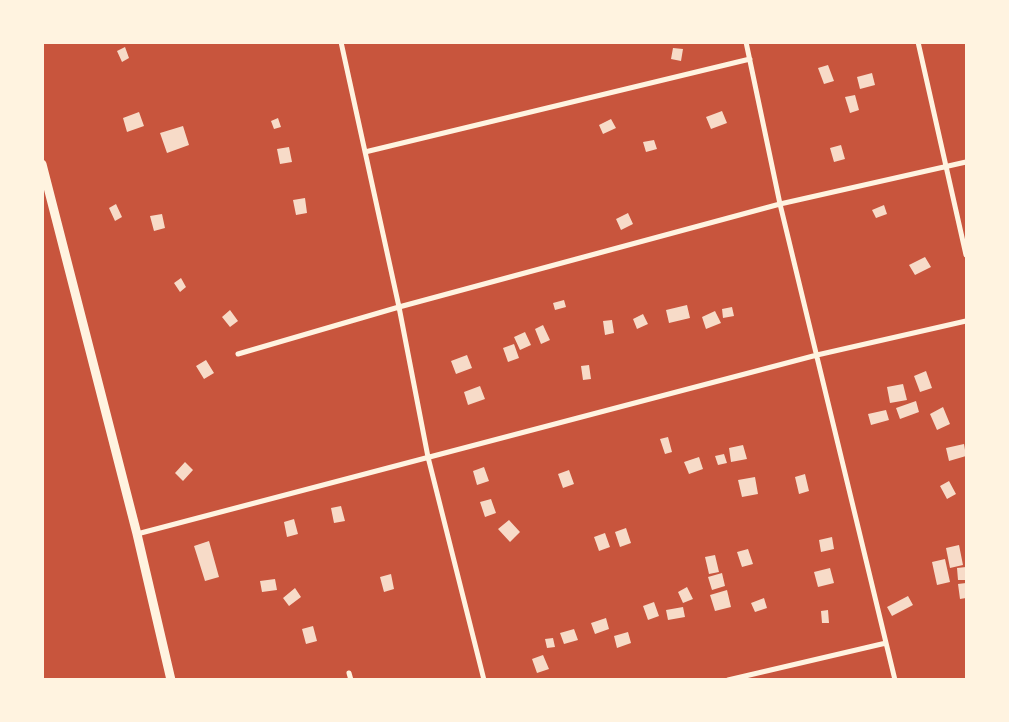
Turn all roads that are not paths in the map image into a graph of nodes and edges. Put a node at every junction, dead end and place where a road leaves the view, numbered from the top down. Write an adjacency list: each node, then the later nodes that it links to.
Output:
1 (341, 42): 5 (street)
2 (746, 42): 4 (street)
3 (918, 42): 8 (street)
4 (750, 59): 5 (street); 9 (street)
5 (365, 152): 11 (street)
6 (966, 162): 8 (street)
7 (42, 164): 16 (street)
8 (947, 167): 9 (street); 10 (street)
9 (780, 204): 11 (street); 14 (street)
10 (966, 255)
11 (399, 307): 13 (street); 15 (street)
12 (966, 321): 14 (street)
13 (238, 354)
14 (817, 355): 15 (street); 17 (street)
15 (428, 457): 16 (street); 21 (street)
16 (137, 534): 19 (street)
17 (886, 643): 22 (street); 23 (street)
18 (349, 673): 20 (street)
19 (171, 680)
20 (351, 680)
21 (484, 680)
22 (728, 680)
23 (895, 680)

